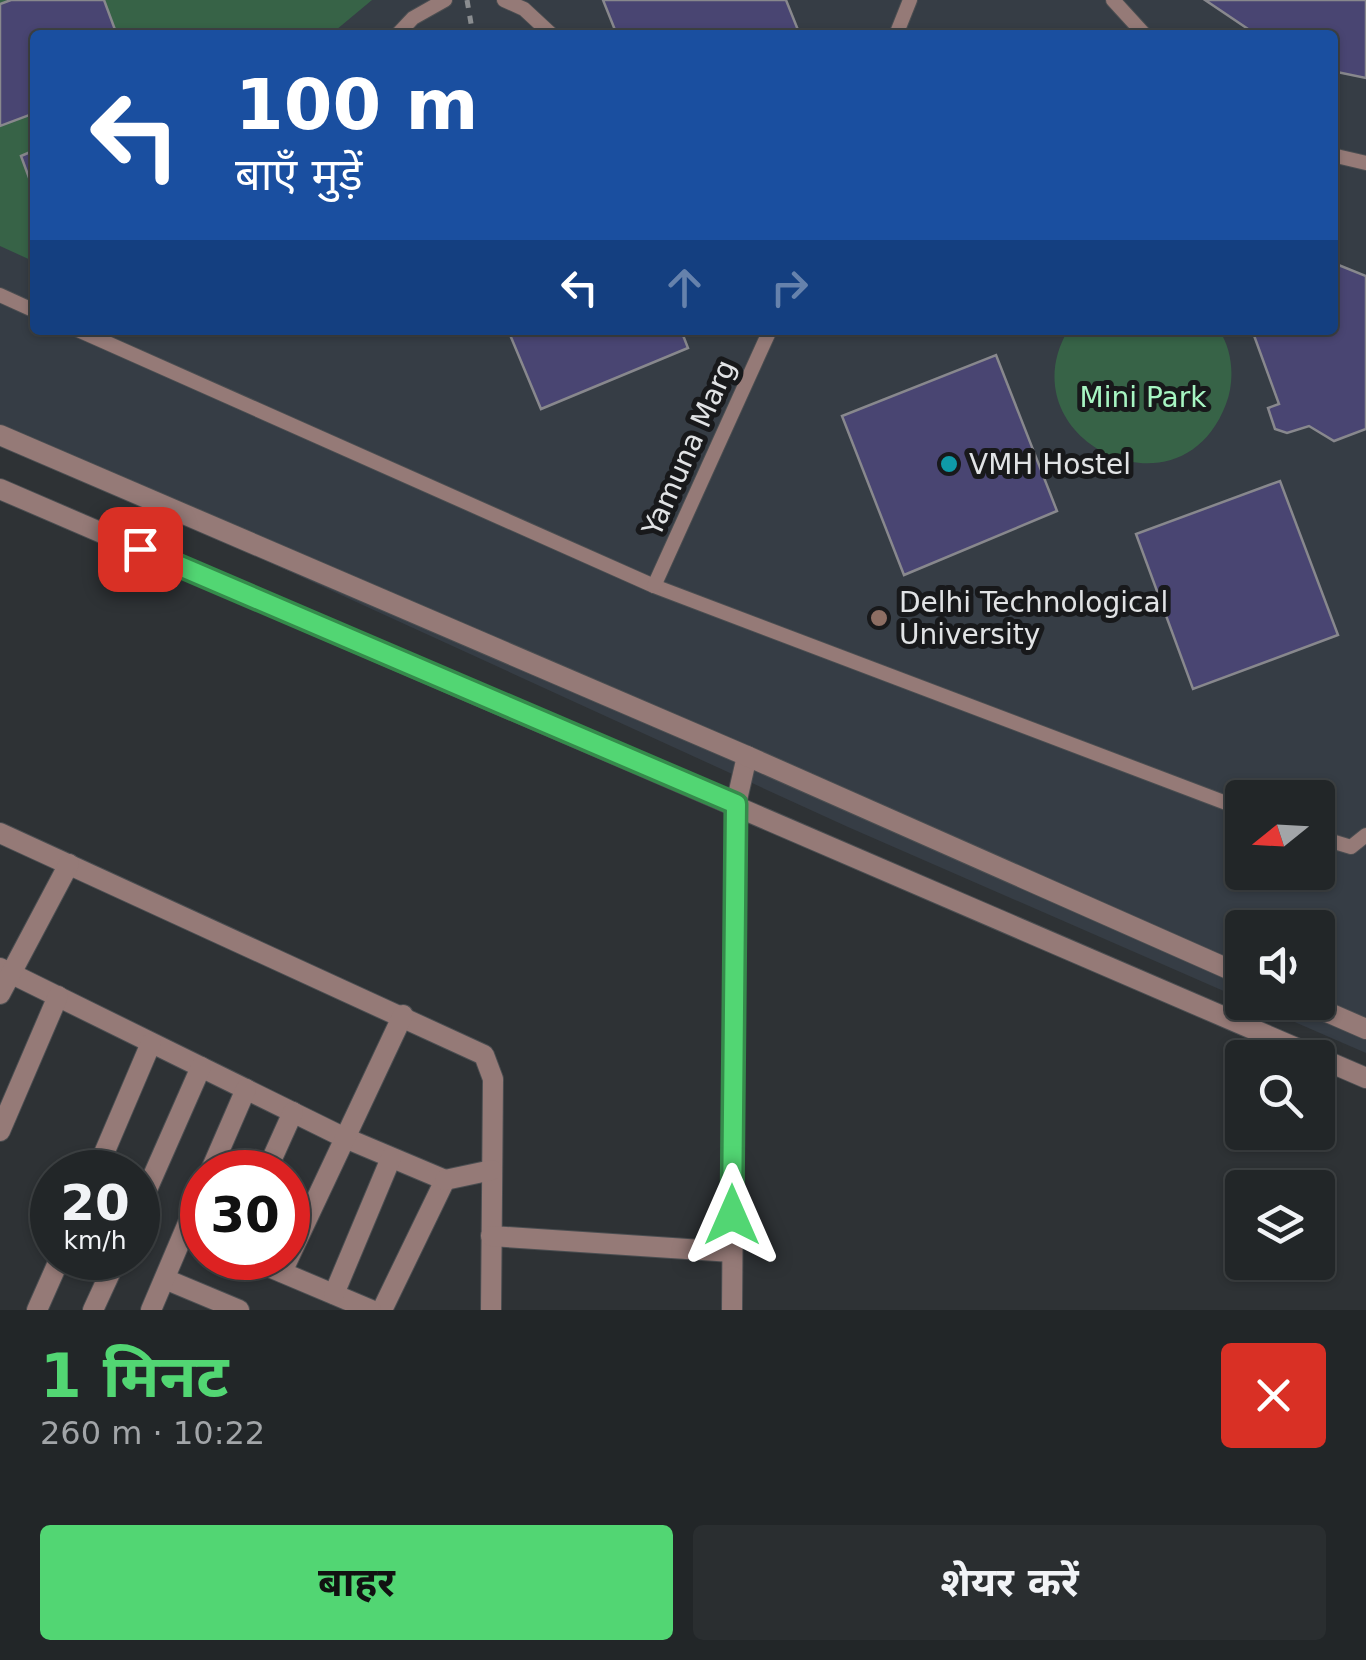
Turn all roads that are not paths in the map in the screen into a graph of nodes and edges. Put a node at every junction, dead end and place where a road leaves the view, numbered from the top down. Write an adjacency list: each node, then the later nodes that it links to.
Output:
1 (444, 0): 5 (lane)
2 (504, 0): 6 (lane)
3 (910, 0): 7 (lane)
4 (1112, 0): 8 (lane)
5 (402, 30)
6 (547, 30)
7 (898, 30)
8 (1139, 30)
9 (1338, 157): 10 (lane)
10 (1366, 162)
11 (0, 295): 12 (lane)
12 (30, 309)
13 (89, 335): 17 (lane)
14 (768, 335): 17 (lane, Yamuna Marg)
15 (0, 435): 18 (street)
16 (0, 489): 20 (street)
17 (654, 586): 19 (lane)
18 (747, 756): 20 (street); 25 (street)
19 (1225, 803)
20 (736, 804): 34 (street); 48 (street)
21 (1, 835): 24 (street)
22 (1365, 838): 23 (lane)
23 (1335, 844)
24 (69, 864): 26 (street); 29 (street)
25 (1225, 967)
26 (5, 970): 27 (street); 28 (street)
27 (0, 994)
28 (58, 996): 32 (street); 37 (street)
29 (404, 1015): 38 (street); 44 (street)
30 (1335, 1016): 31 (street)
31 (1366, 1029)
32 (152, 1042): 33 (street); 39 (street)
33 (201, 1067): 35 (street); 43 (street)
34 (1366, 1078)
35 (246, 1089): 36 (street); 40 (street)
36 (292, 1112): 38 (street); 41 (street)
37 (0, 1130)
38 (343, 1137): 42 (street); 46 (street)
39 (105, 1150)
40 (220, 1150)
41 (276, 1150)
42 (391, 1158): 45 (street); 54 (street)
43 (160, 1160)
44 (492, 1170): 45 (street); 47 (street)
45 (445, 1180): 60 (street)
46 (310, 1210)
47 (492, 1236): 48 (street); 61 (street)
48 (732, 1252): 62 (street)
49 (180, 1256): 50 (street)
50 (164, 1279): 57 (street); 58 (street)
51 (51, 1280): 55 (street)
52 (107, 1280): 56 (street)
53 (301, 1280): 54 (street)
54 (334, 1294): 59 (street)
55 (38, 1310)
56 (94, 1310)
57 (151, 1310)
58 (240, 1310)
59 (371, 1310)
60 (382, 1310)
61 (491, 1310)
62 (732, 1310)

